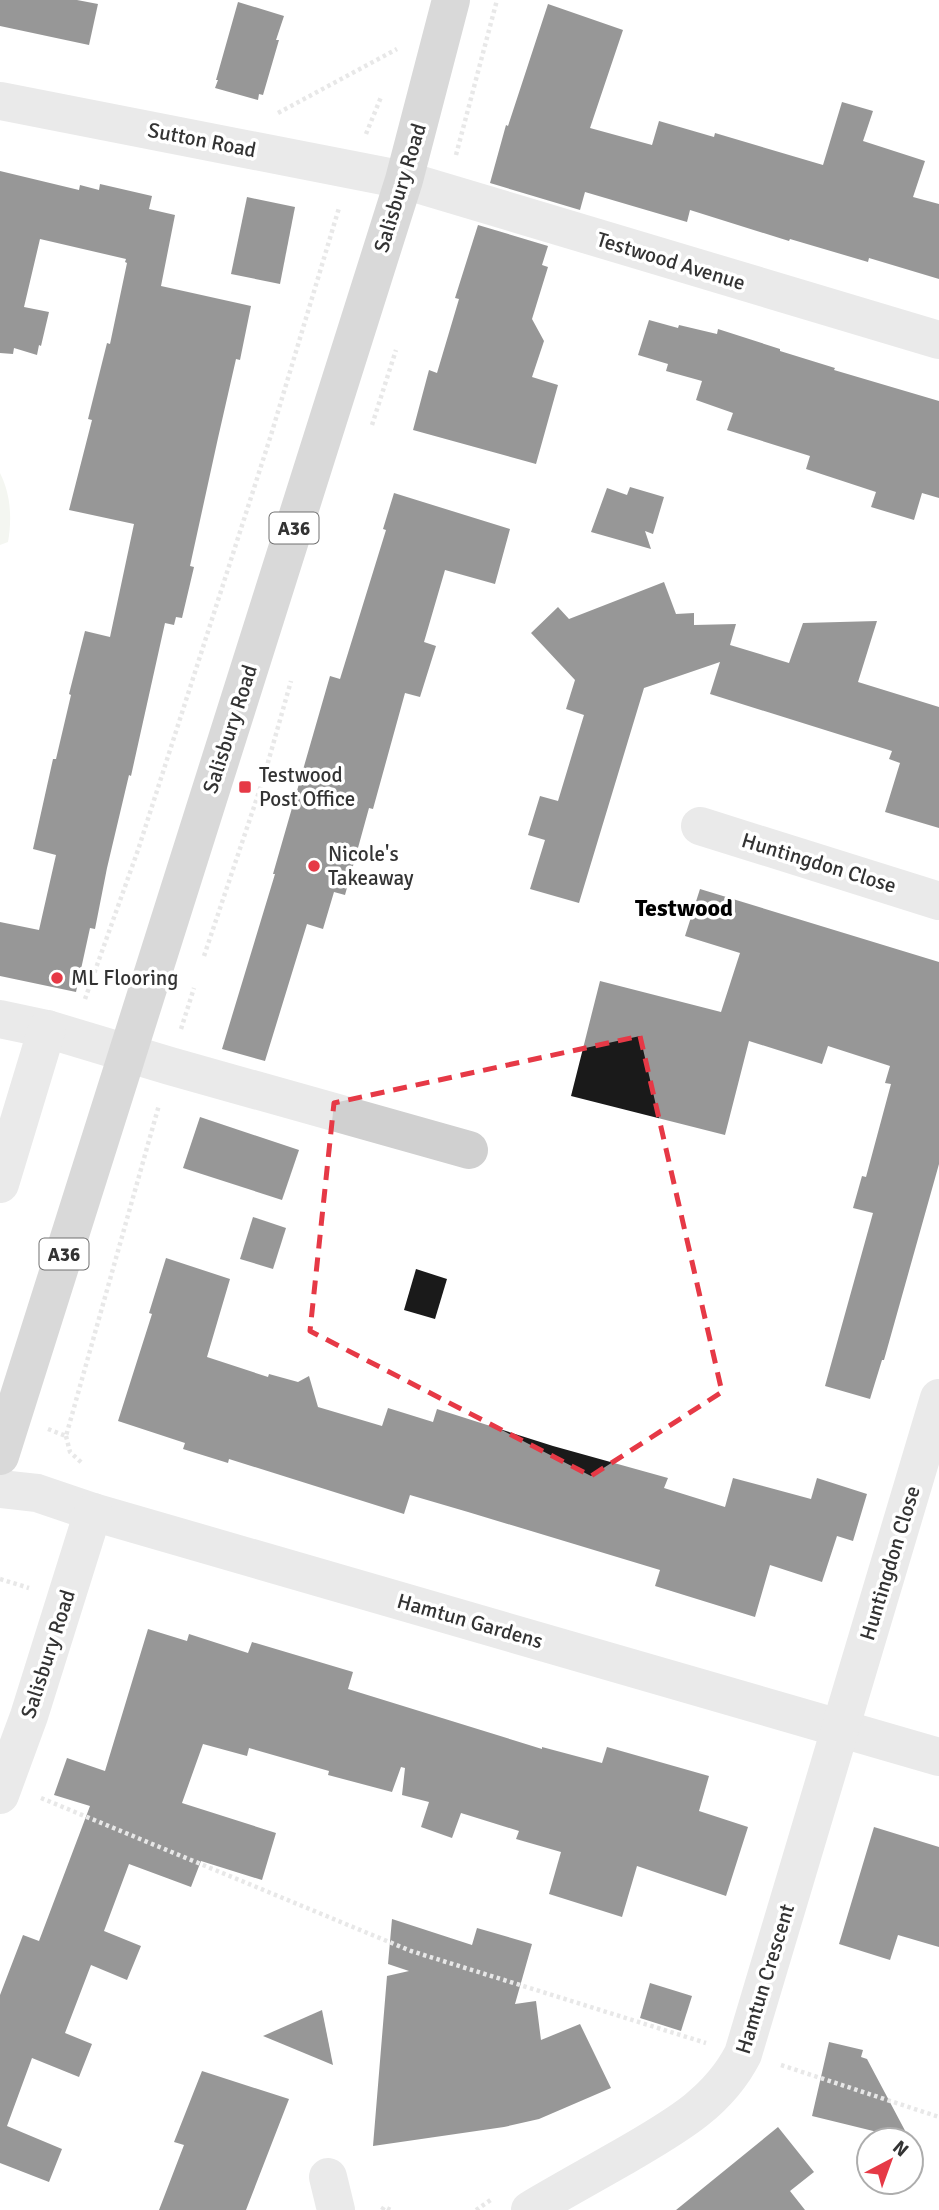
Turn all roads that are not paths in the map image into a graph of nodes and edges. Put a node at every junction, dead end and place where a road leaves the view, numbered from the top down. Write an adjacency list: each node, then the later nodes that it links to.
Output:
1 (451, 0): 3 (main road, Salisbury Road / A36)
2 (0, 101): 3 (street, Sutton Road)
3 (404, 180): 4 (street, Testwood Avenue); 9 (main road, Salisbury Road / A36)
4 (939, 340)
5 (700, 826): 6 (street, Huntingdon Close)
6 (939, 901)
7 (0, 1019): 8 (street)
8 (54, 1031): 9 (street); 11 (street)
9 (128, 1053): 10 (street); 13 (main road, Salisbury Road / A36)
10 (469, 1150)
11 (0, 1184)
12 (939, 1398): 16 (street, Huntingdon Close)
13 (0, 1456)
14 (0, 1489): 15 (street, Hamtun Gardens)
15 (93, 1512): 16 (street, Hamtun Gardens); 18 (street, Salisbury Road)
16 (840, 1727): 17 (street, Hamtun Gardens); 19 (street, Hamtun Crescent)
17 (939, 1757)
18 (0, 1796)
19 (514, 2203)

